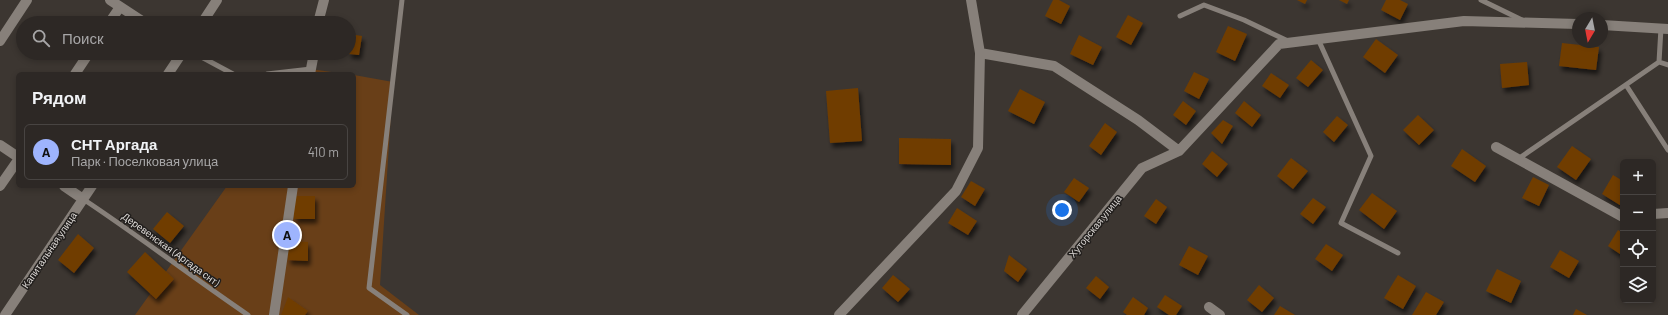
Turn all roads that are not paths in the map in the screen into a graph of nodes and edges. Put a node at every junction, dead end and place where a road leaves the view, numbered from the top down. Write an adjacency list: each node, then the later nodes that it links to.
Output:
1 (27, 0): 9 (street)
2 (110, 0): 8 (street)
3 (217, 0): 12 (street)
4 (324, 0): 13 (street)
5 (402, 0): 56 (lane)
6 (970, 0): 23 (street)
7 (1481, 0): 16 (lane)
8 (120, 7): 10 (street); 11 (street)
9 (16, 16)
10 (114, 16)
11 (134, 16)
12 (207, 16)
13 (320, 16)
14 (1180, 16): 22 (lane)
15 (16, 17): 21 (street)
16 (1528, 22): 17 (street); 20 (street)
17 (1572, 24)
18 (1608, 25): 19 (street)
19 (1665, 29): 28 (lane)
20 (1318, 39): 22 (street); 51 (lane)
21 (0, 41)
22 (1290, 43): 39 (street)
23 (980, 53): 39 (street); 57 (street)
24 (84, 60): 31 (street)
25 (177, 60): 32 (street)
26 (207, 60): 33 (lane)
27 (313, 60): 30 (street)
28 (1659, 62): 29 (lane); 35 (lane)
29 (1668, 65)
30 (311, 71): 34 (lane)
31 (76, 72)
32 (169, 72)
33 (230, 72)
34 (296, 72)
35 (1626, 85): 38 (lane); 41 (lane)
36 (0, 145): 40 (street)
37 (1496, 147): 41 (street)
38 (1668, 150)
39 (1179, 151): 58 (street, Хуторская улица)
40 (16, 156)
41 (1518, 159): 50 (street)
42 (16, 163): 43 (street)
43 (0, 186)
44 (67, 188): 47 (street)
45 (91, 188): 47 (street, Капитальная улица)
46 (293, 188): 55 (street)
47 (83, 199): 53 (street, Капитальная улица); 54 (lane, Деревенская (Аргада снт))
48 (1668, 213): 49 (street)
49 (1656, 214)
50 (1620, 215)
51 (1398, 253)
52 (1208, 307): 59 (street)
53 (6, 315)
54 (248, 315)
55 (274, 315)
56 (406, 315)
57 (839, 315)
58 (1022, 315)
59 (1220, 315)

